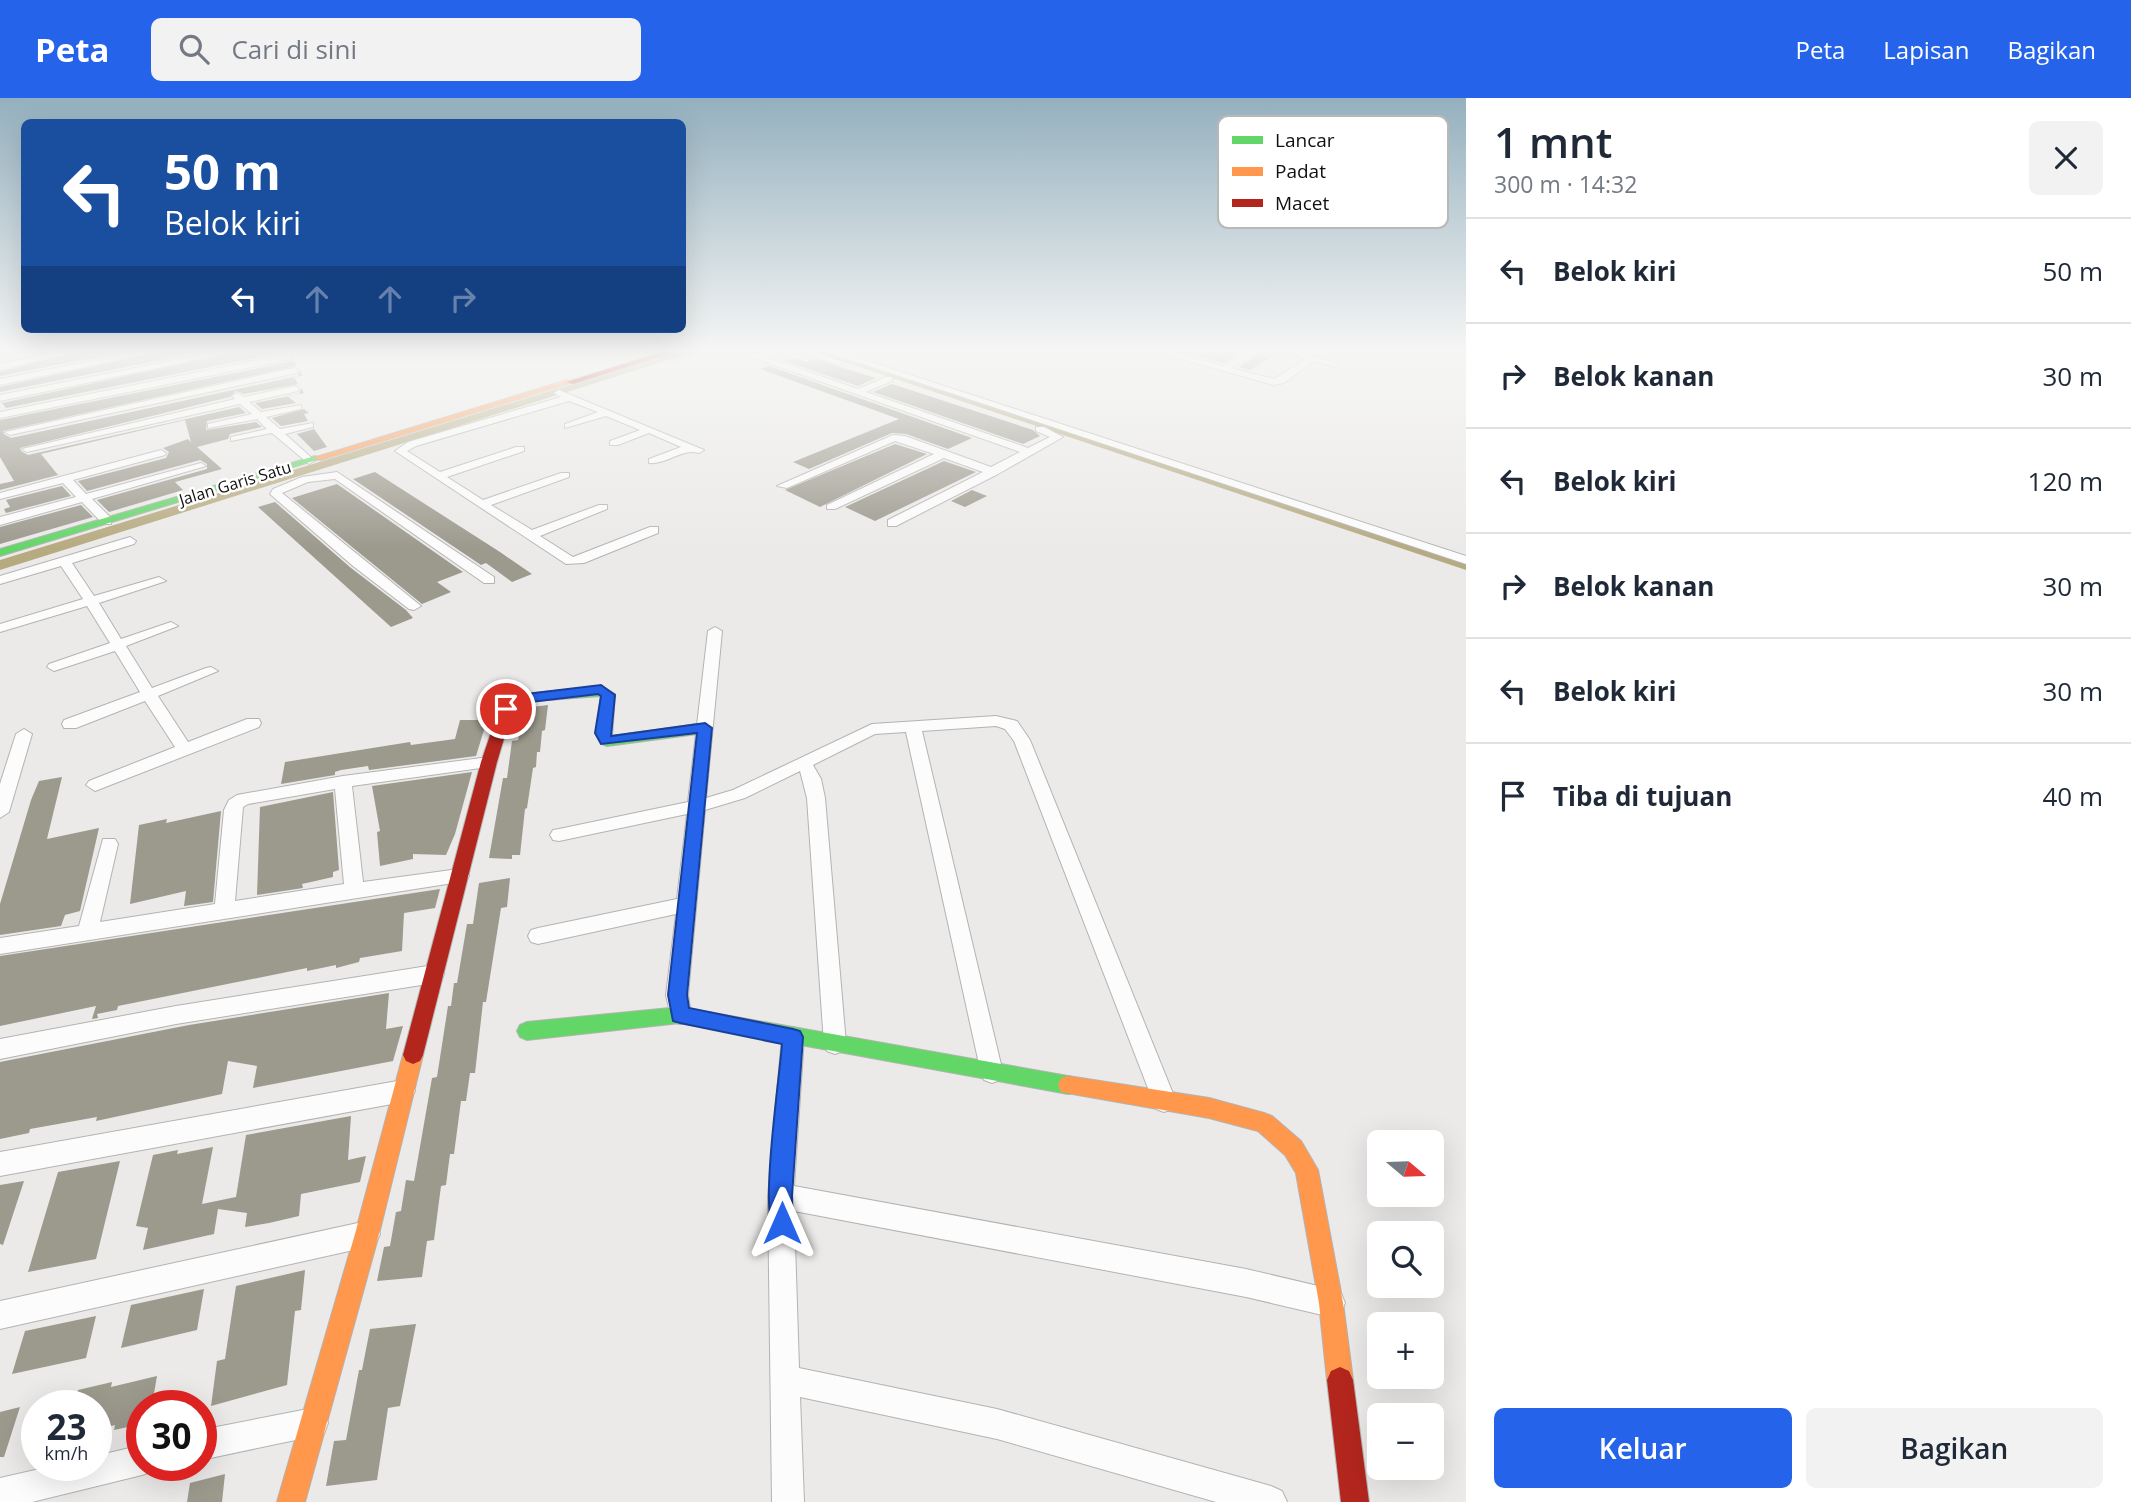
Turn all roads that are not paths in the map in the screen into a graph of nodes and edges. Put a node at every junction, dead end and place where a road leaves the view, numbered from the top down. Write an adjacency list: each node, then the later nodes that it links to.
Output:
1 (75, 418): 15 (street)
2 (164, 418): 19 (street)
3 (251, 418): 12 (street)
4 (260, 418): 16 (street)
5 (478, 418): 26 (street, Jalan Garis Satu); 29 (street)
6 (592, 418): 13 (street)
7 (616, 418): 14 (street)
8 (928, 418): 21 (street)
9 (1003, 418): 21 (street)
10 (1031, 418): 44 (street)
11 (309, 425): 16 (street)
12 (212, 426)
13 (569, 426)
14 (648, 430): 18 (street); 24 (street)
15 (10, 432)
16 (276, 432): 17 (street); 26 (street)
17 (236, 439)
18 (614, 443)
19 (27, 449)
20 (520, 449): 29 (street)
21 (1029, 452): 27 (street)
22 (161, 453): 30 (street)
23 (943, 454): 27 (street); 31 (street); 36 (street)
24 (653, 461)
25 (201, 466): 33 (street)
26 (301, 470): 38 (street, Jalan Garis Satu); 47 (street); 50 (street)
27 (994, 472): 39 (street)
28 (565, 475): 34 (street)
29 (438, 476): 34 (street)
30 (65, 479): 32 (street); 33 (street)
31 (783, 486)
32 (0, 496)
33 (83, 498): 37 (street); 38 (street)
34 (482, 504): 41 (street)
35 (604, 507): 41 (street)
36 (831, 507)
37 (0, 521)
38 (107, 521): 43 (street, Jalan Garis Satu)
39 (892, 523)
40 (654, 530): 41 (street)
41 (531, 535)
42 (130, 541): 45 (street)
43 (0, 553)
44 (1466, 560)
45 (64, 561): 46 (street); 49 (street)
46 (0, 580)
47 (489, 580)
48 (159, 581): 49 (street)
49 (92, 601): 52 (street); 54 (street)
50 (414, 606)
51 (171, 626): 54 (street)
52 (0, 628)
53 (715, 631): 61 (street)
54 (120, 645): 55 (street); 57 (street)
55 (54, 667)
56 (211, 671): 57 (street)
57 (146, 694): 59 (street); 63 (street)
58 (253, 723): 63 (street)
59 (70, 724)
60 (913, 726): 65 (street); 85 (street); 87 (street)
61 (705, 728): 64 (street); 68 (street)
62 (24, 734): 69 (street)
63 (185, 749): 67 (street)
64 (489, 762): 66 (street); 72 (street)
65 (804, 763): 68 (street); 83 (street)
66 (343, 782): 73 (street); 75 (street)
67 (95, 785)
68 (698, 806): 70 (street); 74 (street)
69 (0, 812)
70 (559, 835)
71 (109, 844): 76 (street)
72 (459, 876): 73 (street); 79 (street)
73 (354, 890): 75 (street)
74 (687, 904): 77 (street); 80 (street)
75 (224, 911): 76 (street)
76 (88, 931): 78 (street)
77 (538, 936)
78 (0, 946)
79 (434, 974): 84 (street); 86 (street)
80 (680, 1015): 81 (street); 82 (street)
81 (527, 1031)
82 (793, 1037): 83 (street); 89 (street)
83 (835, 1044): 85 (street)
84 (0, 1049)
85 (992, 1073): 87 (street)
86 (402, 1091): 88 (street); 90 (street)
87 (1164, 1101): 91 (street)
88 (0, 1164)
89 (781, 1196): 91 (street); 93 (street)
90 (367, 1234): 92 (street); 94 (street)
91 (1331, 1303): 101 (street)
92 (0, 1315)
93 (787, 1380): 99 (street); 100 (street)
94 (313, 1423): 95 (street); 98 (street)
95 (217, 1442)
96 (126, 1464): 97 (street)
97 (0, 1494)
98 (291, 1502)
99 (788, 1502)
100 (1271, 1502)
101 (1355, 1502)

